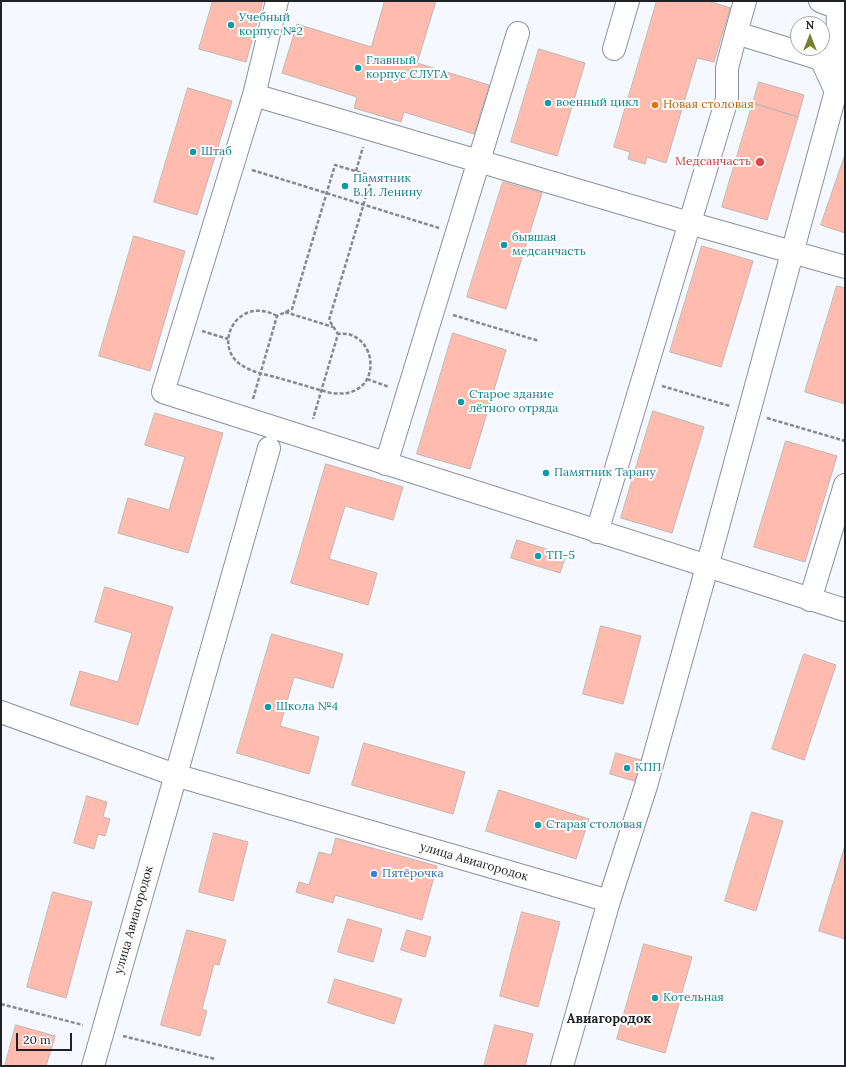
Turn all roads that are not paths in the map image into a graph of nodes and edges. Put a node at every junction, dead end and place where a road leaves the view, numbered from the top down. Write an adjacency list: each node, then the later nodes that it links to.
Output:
1 (277, 1): 9 (street)
2 (628, 1): 7 (street)
3 (745, 1): 5 (street)
4 (833, 3): 8 (street)
5 (736, 32): 8 (street); 11 (street)
6 (518, 33): 10 (street)
7 (614, 49)
8 (836, 91): 12 (street)
9 (254, 95): 10 (street); 15 (street)
10 (478, 161): 11 (street); 15 (street)
11 (689, 223): 12 (street); 17 (street)
12 (792, 252): 13 (street); 18 (street)
13 (845, 267)
14 (269, 448): 22 (street)
15 (386, 464): 17 (street)
16 (845, 485): 19 (street)
17 (597, 532): 18 (street)
18 (707, 567): 19 (street); 23 (street)
19 (810, 600): 20 (street)
20 (845, 610)
21 (1, 712): 22 (street, улица Авиагородок)
22 (175, 775): 23 (street, улица Авиагородок); 24 (street, улица Авиагородок)
23 (609, 901): 25 (street)
24 (93, 1066)
25 (562, 1066)

